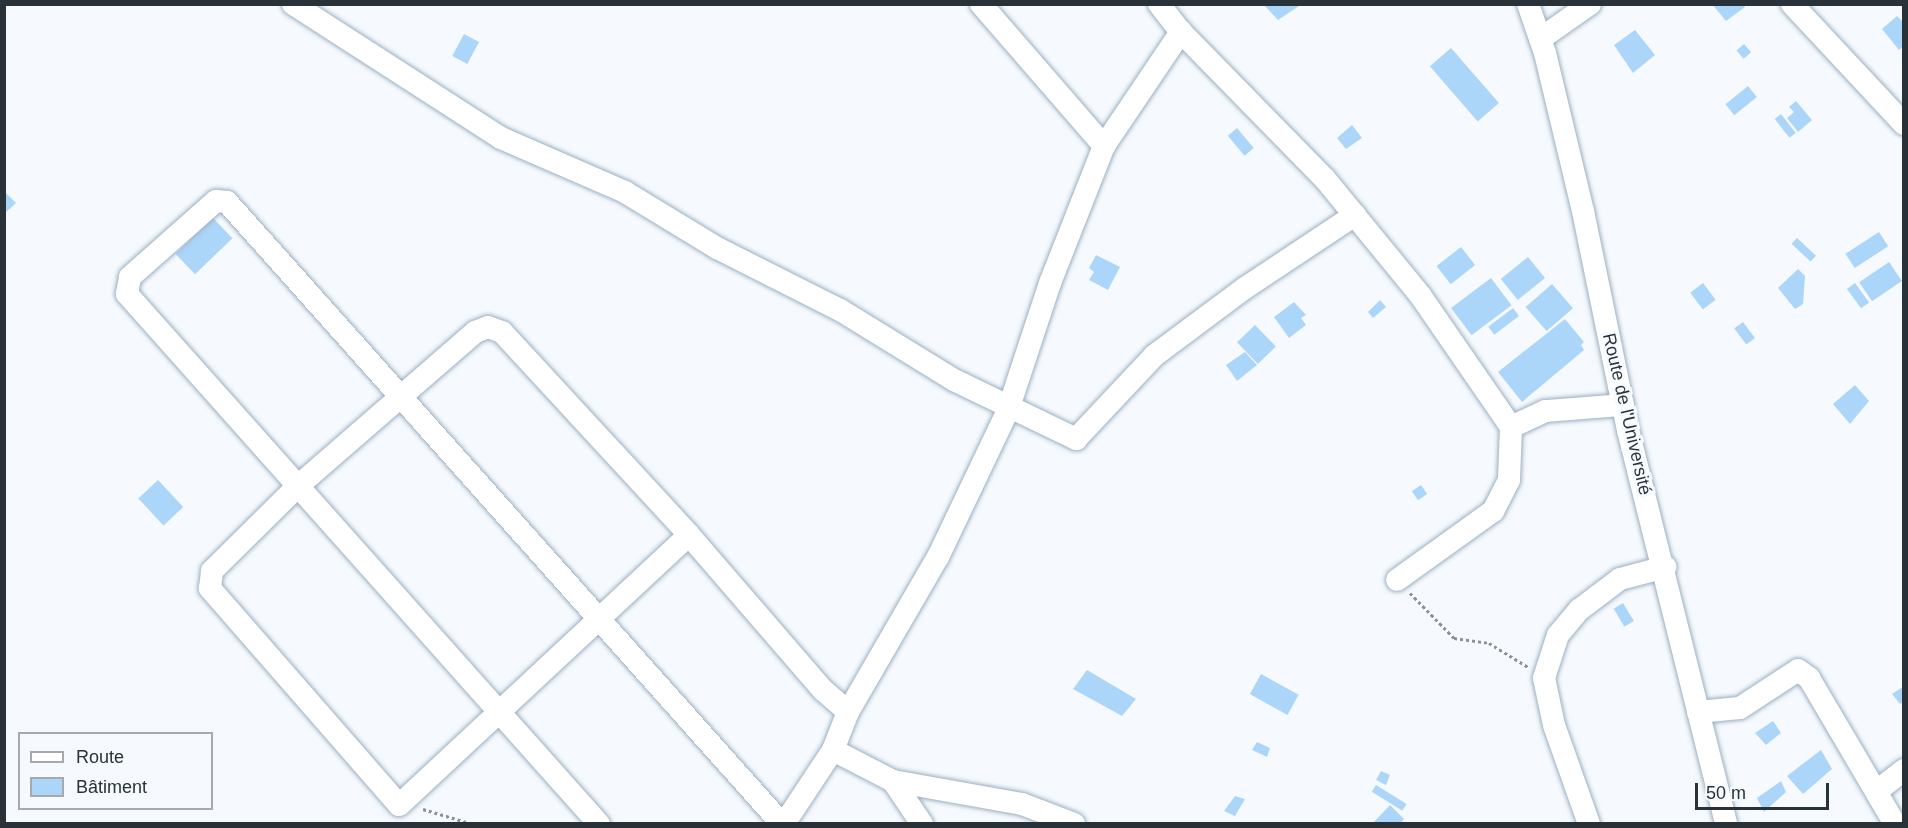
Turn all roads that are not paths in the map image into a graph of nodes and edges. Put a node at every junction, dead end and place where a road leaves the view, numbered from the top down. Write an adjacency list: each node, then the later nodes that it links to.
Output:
1 (293, 4): 14 (street)
2 (981, 4): 10 (street)
3 (1159, 4): 7 (street)
4 (1527, 4): 8 (street, Route de l'Université)
5 (1590, 4): 8 (street)
6 (1791, 4): 9 (street)
7 (1181, 32): 10 (street); 11 (street)
8 (1540, 39): 13 (street, Route de l'Université)
9 (1904, 123)
10 (1104, 146): 14 (street)
11 (1354, 215): 14 (street); 15 (street)
12 (400, 396): 16 (street); 16 (street); 17 (street); 20 (street)
13 (1623, 405): 15 (street); 18 (street, Route de l'Université)
14 (1008, 410): 22 (street)
15 (1510, 427): 19 (street)
16 (298, 486): 21 (street); 21 (street)
17 (689, 535): 20 (street); 22 (street)
18 (1665, 567): 23 (street, Route de l'Université); 32 (street)
19 (1397, 580)
20 (598, 617): 21 (street); 29 (street)
21 (500, 710): 28 (street)
22 (848, 712): 24 (street)
23 (1698, 712): 27 (street); 33 (street, Route de l'Université)
24 (833, 750): 26 (street); 29 (street)
25 (1904, 770): 27 (street)
26 (893, 781): 30 (street); 31 (street)
27 (1877, 791): 34 (street)
28 (599, 824)
29 (783, 824)
30 (922, 824)
31 (1074, 824)
32 (1589, 824)
33 (1726, 824)
34 (1895, 824)

